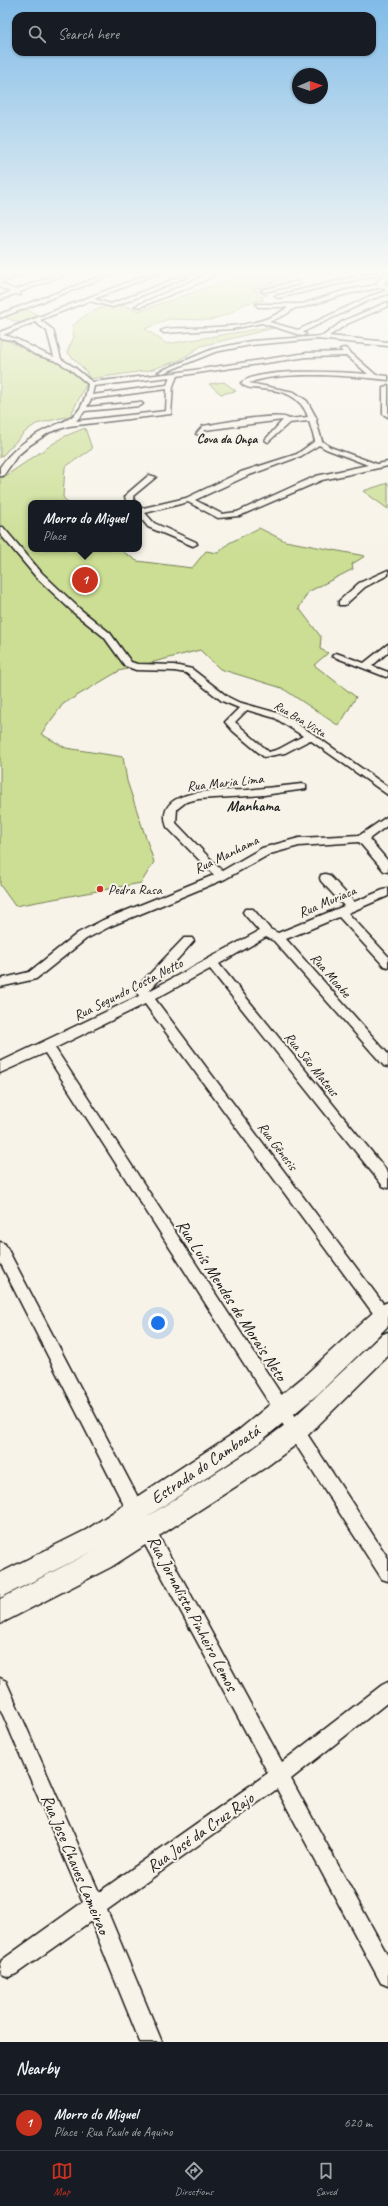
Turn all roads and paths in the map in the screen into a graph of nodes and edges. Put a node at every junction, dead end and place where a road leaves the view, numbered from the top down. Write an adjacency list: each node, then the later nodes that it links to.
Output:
1 (67, 365): 9 (street)
2 (178, 365): 7 (street)
3 (239, 365): 5 (street)
4 (361, 365): 6 (street)
5 (174, 375): 7 (street); 10 (street)
6 (373, 376): 8 (street); 16 (street)
7 (147, 377): 9 (street)
8 (388, 378)
9 (91, 384): 12 (street)
10 (170, 387): 12 (street); 15 (street)
11 (388, 388): 14 (main road)
12 (89, 397): 13 (street)
13 (82, 409): 15 (street); 18 (street)
14 (388, 414)
15 (141, 416): 18 (street)
16 (314, 419): 17 (street); 21 (street)
17 (287, 421): 19 (street); 20 (street)
18 (68, 424): 24 (street)
19 (199, 434)
20 (268, 440)
21 (319, 442): 23 (street); 27 (street)
22 (388, 464): 23 (street)
23 (376, 466): 27 (street)
24 (0, 474)
25 (152, 476): 26 (street)
26 (130, 500)
27 (188, 500): 28 (street)
28 (142, 512)
29 (142, 514): 31 (street)
30 (0, 529): 38 (street, Rua Boa Vista)
31 (193, 544)
32 (388, 572): 33 (street)
33 (342, 603)
34 (388, 647): 36 (street)
35 (336, 656): 36 (street)
36 (366, 666): 37 (street)
37 (386, 674)
38 (245, 707): 39 (street, Rua Boa Vista); 39 (street)
39 (310, 736): 41 (street, Rua Boa Vista)
40 (302, 787): 45 (street, Rua Maria Lima)
41 (388, 792)
42 (388, 819): 43 (street, Rua Manhama)
43 (362, 838): 44 (street); 45 (street, Rua Manhama)
44 (388, 868)
45 (221, 876): 56 (street, Rua Manhama)
46 (325, 878): 48 (street)
47 (388, 892): 48 (street, Rua Muriaca)
48 (352, 907): 50 (street, Rua Muriaca)
49 (249, 912): 51 (street, Rua Moabe)
50 (341, 912): 52 (street, Rua Muriaca); 54 (street)
51 (266, 932): 52 (street, Rua Moabe); 55 (street, Rua Segundo Costa Netto)
52 (278, 938): 59 (street, Rua Moabe)
53 (188, 941): 57 (street)
54 (388, 963)
55 (212, 964): 57 (street, Rua Segundo Costa Netto); 61 (street, Rua São Mateus)
56 (0, 982)
57 (147, 997): 58 (street, Rua Segundo Costa Netto); 63 (street, Rua Gênesis)
58 (47, 1046): 60 (street, Rua Segundo Costa Netto); 65 (street, Rua Luís Mendes de Morais Neto)
59 (388, 1062)
60 (0, 1068)
61 (388, 1182)
62 (0, 1248): 67 (street, Rua Jornalista Pinheiro Lemos)
63 (386, 1313): 65 (main road, Estrada do Camboatá)
64 (388, 1342): 66 (main road, Estrada do Camboatá)
65 (282, 1410): 66 (street, Rua Luís Mendes de Morais Neto); 67 (main road, Estrada do Camboatá)
66 (297, 1430): 68 (main road, Estrada do Camboatá); 69 (street, Rua Luís Mendes de Morais Neto)
67 (136, 1511): 68 (street, Rua Jornalista Pinheiro Lemos); 70 (main road, Estrada do Camboatá)
68 (148, 1531): 71 (main road, Estrada do Camboatá); 74 (street, Rua Jornalista Pinheiro Lemos)
69 (388, 1572)
70 (0, 1586)
71 (0, 1612)
72 (0, 1687): 75 (street, Rua Jose Chaves Lameirao)
73 (388, 1691): 74 (street, Rua José da Cruz Rajo)
74 (280, 1775): 75 (street, Rua José da Cruz Rajo); 77 (street, Rua Jornalista Pinheiro Lemos)
75 (94, 1906): 76 (street, Rua José da Cruz Rajo); 78 (street, Rua Jose Chaves Lameirao)
76 (9, 1967)
77 (388, 1976)
78 (150, 2042)

